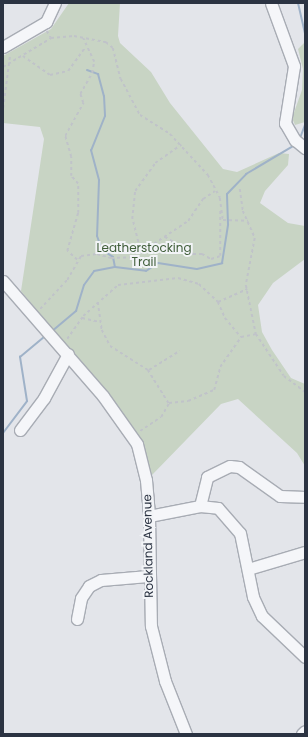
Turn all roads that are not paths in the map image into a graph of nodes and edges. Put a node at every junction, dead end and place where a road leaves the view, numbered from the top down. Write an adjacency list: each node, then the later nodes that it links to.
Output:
1 (55, 3): 3 (street)
2 (271, 3): 4 (street)
3 (6, 47)
4 (300, 144)
5 (3, 281): 6 (street, Rockland Avenue)
6 (68, 354): 7 (street); 10 (street, Rockland Avenue)
7 (20, 430)
8 (305, 497): 9 (street)
9 (200, 506): 10 (street); 12 (street)
10 (149, 516): 13 (street, Rockland Avenue)
11 (305, 552): 12 (street)
12 (248, 569): 15 (street)
13 (148, 576): 14 (street); 17 (street, Rockland Avenue)
14 (78, 619)
15 (303, 652)
16 (305, 731): 18 (street)
17 (184, 733)
18 (302, 734)

